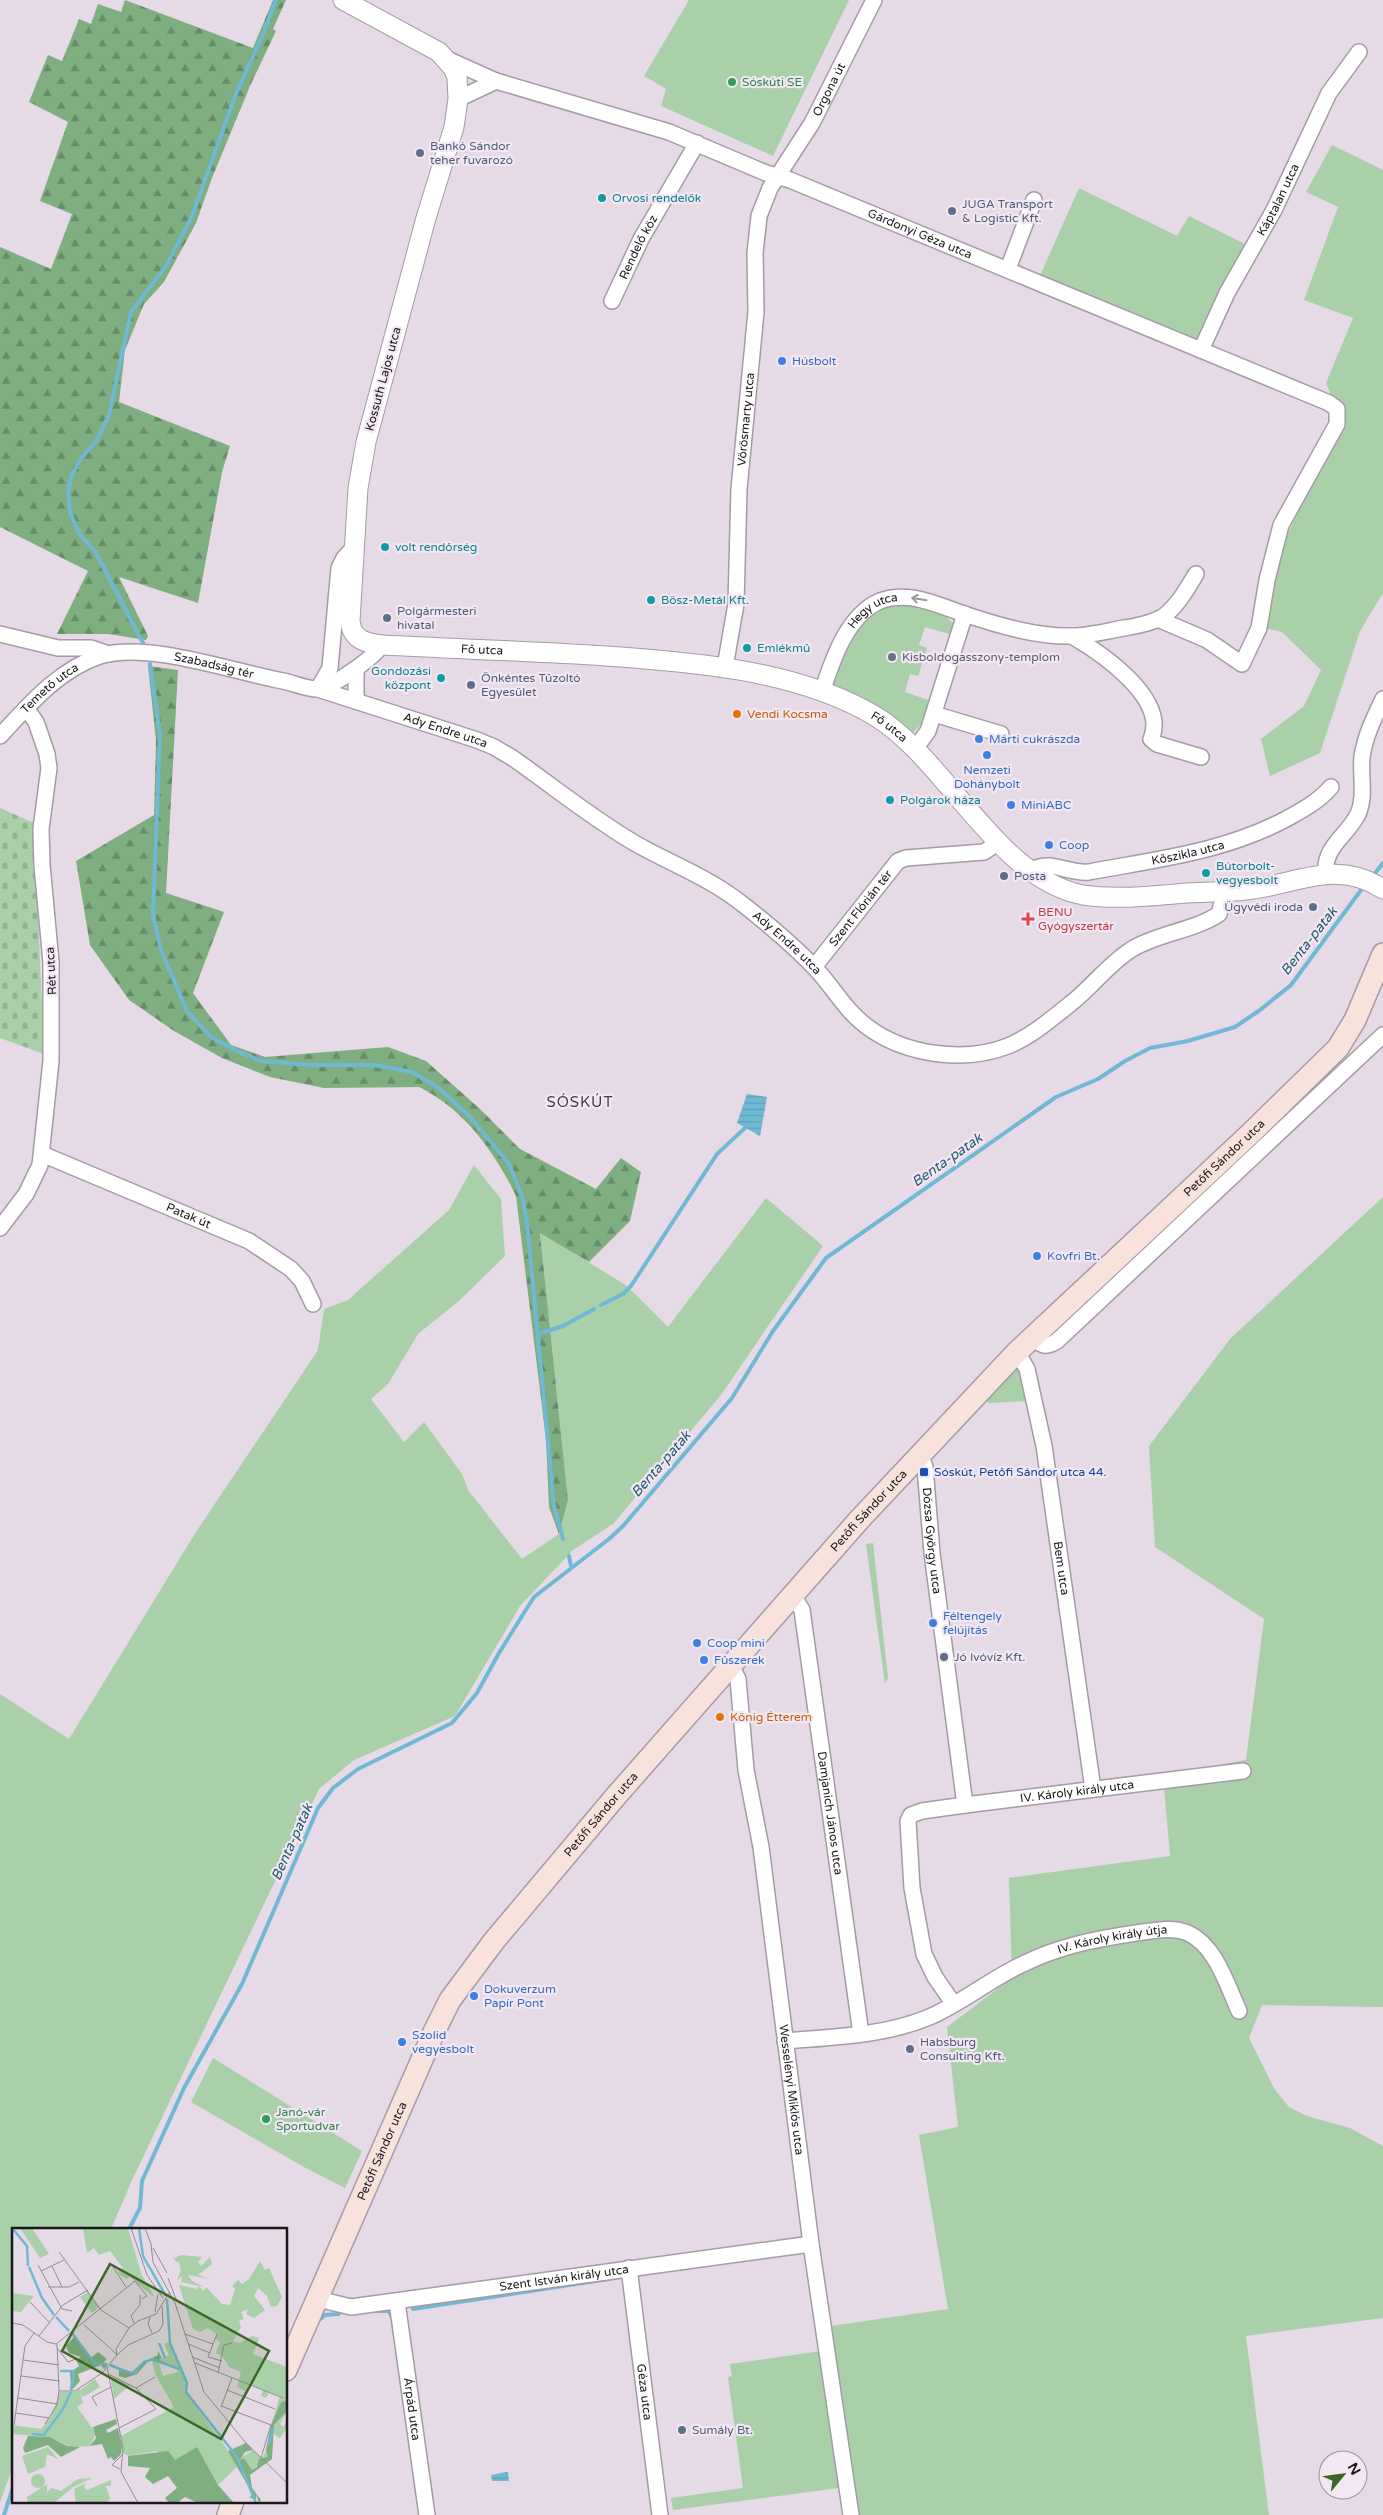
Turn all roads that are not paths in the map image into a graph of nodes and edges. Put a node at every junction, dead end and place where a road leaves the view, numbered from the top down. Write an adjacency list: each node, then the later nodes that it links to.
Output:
1 (343, 0): 4 (street)
2 (874, 0): 8 (street, Orgona út)
3 (1359, 52): 12 (street, Káptalan utca)
4 (447, 59): 5 (street, Gárdonyi Géza utca); 6 (street, Kossuth Lajos utca)
5 (496, 81): 6 (street); 7 (street, Gárdonyi Géza utca)
6 (458, 99): 13 (street, Kossuth Lajos utca)
7 (697, 143): 8 (street, Gárdonyi Géza utca); 11 (street, Rendelő köz)
8 (777, 176): 10 (street, Gárdonyi Géza utca); 24 (street, Vörösmarty utca)
9 (1034, 200): 10 (street)
10 (1008, 269): 12 (street, Gárdonyi Géza utca)
11 (612, 301)
12 (1201, 350): 16 (street, Gárdonyi Géza utca)
13 (355, 546): 20 (street, Kossuth Lajos utca); 27 (street)
14 (1196, 574): 16 (street, Hegy utca)
15 (965, 614): 19 (street, Hegy utca); 28 (street, Hegy utca, one-way to 28); 32 (street)
16 (1158, 619): 17 (street, Hegy utca)
17 (1099, 633): 19 (street, Hegy utca); 22 (street)
18 (0, 634): 21 (street)
19 (1072, 636): 22 (street, Hegy utca)
20 (382, 646): 24 (street, Fő utca); 25 (street)
21 (58, 648): 23 (street); 26 (street)
22 (1095, 650): 36 (street, Hegy utca)
23 (109, 654): 26 (street, Temető utca); 27 (street, Szabadság tér)
24 (725, 667): 28 (street, Fő utca)
25 (356, 670): 27 (street); 30 (street)
26 (66, 673): 31 (street, Temető utca)
27 (318, 689): 30 (street, Ady Endre utca)
28 (822, 692): 35 (street, Fő utca)
29 (1383, 699): 40 (street)
30 (356, 701): 44 (street, Ady Endre utca)
31 (26, 708): 34 (street, Temető utca); 46 (street, Rét utca)
32 (934, 714): 33 (street); 35 (street)
33 (1001, 734)
34 (0, 736)
35 (915, 750): 38 (street, Fő utca)
36 (1200, 757)
37 (1331, 787): 39 (street, Kőszikla utca)
38 (999, 842): 39 (street, Fő utca); 44 (street, Szent Flórián tér)
39 (1032, 870): 42 (street, Fő utca)
40 (1333, 873): 41 (street); 42 (street, Fő utca)
41 (1383, 889)
42 (1225, 891): 44 (street, Ady Endre utca)
43 (1383, 954): 49 (main road, Petőfi Sándor utca)
44 (814, 968)
45 (1383, 1035): 49 (street, Petőfi Sándor utca)
46 (42, 1154): 47 (street, Rét utca); 48 (street, Patak út)
47 (0, 1228)
48 (313, 1304)
49 (1025, 1345): 50 (main road, Petőfi Sándor utca); 54 (street, Bem utca)
50 (920, 1454): 51 (main road, Petőfi Sándor utca); 55 (street, Dózsa György utca)
51 (792, 1594): 52 (main road, Petőfi Sándor utca); 58 (street, Damjanich János utca)
52 (731, 1665): 59 (street, Wesselényi Miklós utca); 62 (main road, Petőfi Sándor utca)
53 (1243, 1771): 54 (street, IV. Károly király utca)
54 (1093, 1789): 55 (street, IV. Károly király utca)
55 (965, 1805): 56 (street, IV. Károly király utca)
56 (953, 2003): 57 (street, IV. Károly király útja); 58 (street)
57 (1239, 2011)
58 (861, 2034): 59 (street)
59 (785, 2041): 60 (street, Wesselényi Miklós utca)
60 (811, 2244): 61 (street, Szent István király utca); 69 (street, Wesselényi Miklós utca)
61 (629, 2268): 63 (street, Szent István király utca); 68 (street, Géza utca)
62 (318, 2299): 63 (street, Szent István király utca); 64 (main road, Petőfi Sándor utca)
63 (397, 2302): 67 (street, Árpád utca)
64 (288, 2366)
65 (233, 2502): 66 (main road)
66 (228, 2515)
67 (428, 2515)
68 (660, 2515)
69 (852, 2515)

